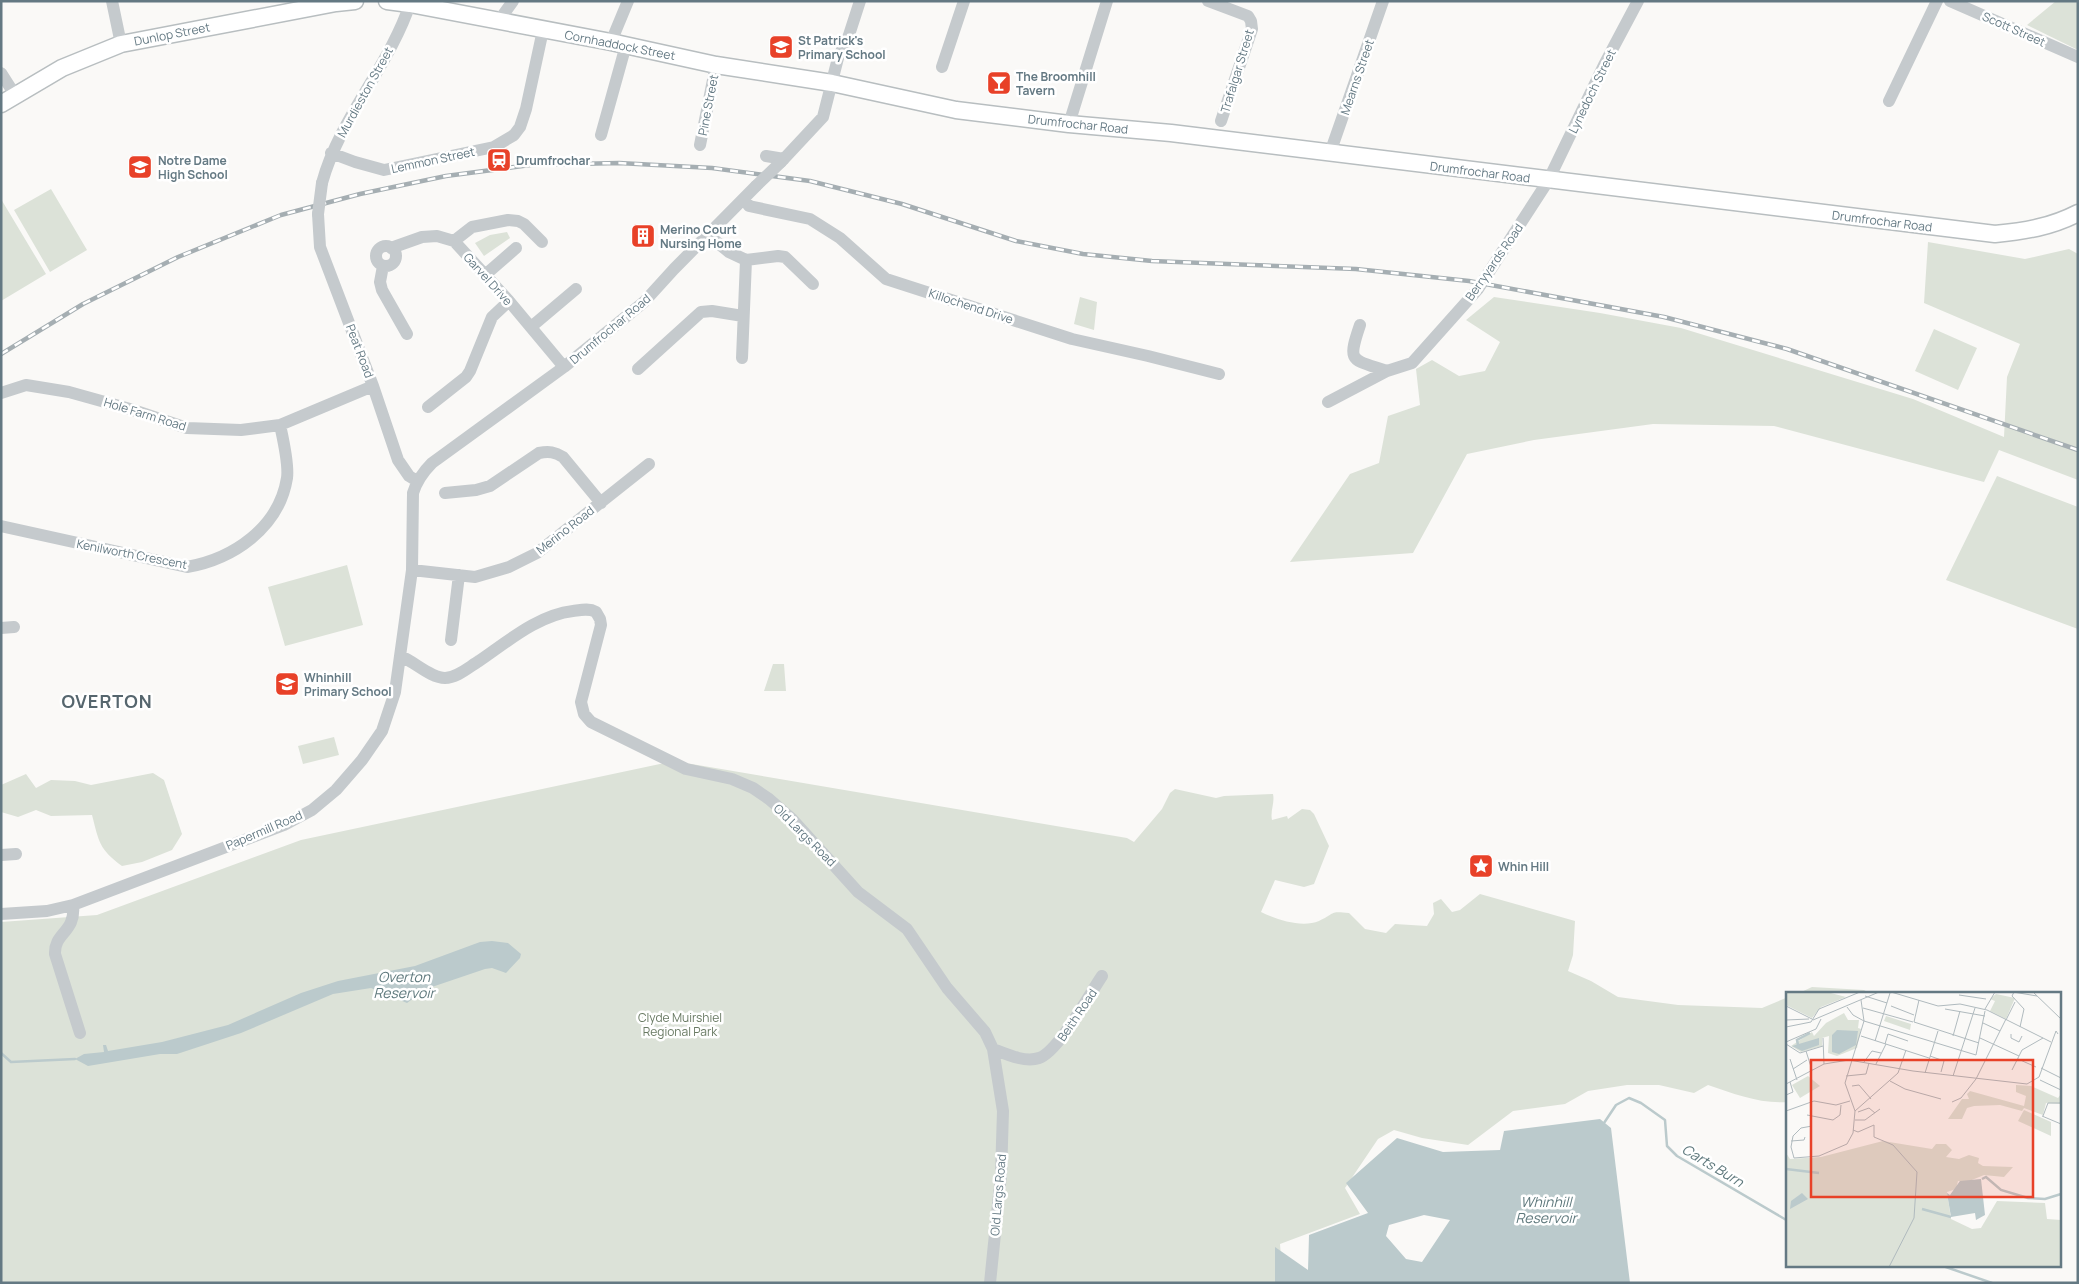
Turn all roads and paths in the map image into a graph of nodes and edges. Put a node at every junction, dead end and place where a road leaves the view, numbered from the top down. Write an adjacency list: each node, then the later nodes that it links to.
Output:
1 (112, 1): 17 (street)
2 (355, 1): 17 (main road, Dunlop Street)
3 (387, 1): 14 (main road)
4 (513, 1): 15 (street)
5 (628, 1): 18 (street)
6 (860, 1): 23 (street)
7 (964, 1): 21 (street)
8 (1107, 1): 28 (street)
9 (1208, 1): 27 (street, Trafalgar Street)
10 (1383, 1): 32 (street, Mearns Street)
11 (1638, 1): 35 (street, Lynedoch Street)
12 (1937, 1): 25 (street)
13 (1950, 1): 19 (street, Scott Street)
14 (410, 2): 15 (main road, Cornhaddock Street); 31 (street, Murdieston Street)
15 (498, 22): 16 (main road, Cornhaddock Street)
16 (544, 30): 18 (main road, Cornhaddock Street); 31 (street, Lemmon Street)
17 (121, 44): 24 (main road, Dunlop Street)
18 (619, 44): 20 (main road, Cornhaddock Street); 29 (street)
19 (2078, 58)
20 (716, 65): 23 (main road, Cornhaddock Street); 30 (street, Pine Street)
21 (942, 67)
22 (1, 73): 24 (street)
23 (832, 83): 28 (main road, Drumfrochar Road); 34 (street, Drumfrochar Road)
24 (15, 95): 26 (main road, Dunlop Street)
25 (1889, 102)
26 (1, 104)
27 (1221, 121)
28 (1069, 124): 32 (main road, Drumfrochar Road)
29 (601, 135)
30 (700, 145)
31 (332, 153): 36 (street, Murdieston Street)
32 (1330, 153): 35 (main road, Drumfrochar Road)
33 (766, 156): 34 (street)
34 (783, 160): 37 (street, Drumfrochar Road, bridge)
35 (1548, 181): 38 (main road, Drumfrochar Road); 55 (street, Berryyards Road)
36 (322, 183): 57 (street, Peat Road, bridge)
37 (744, 199): 39 (street, Drumfrochar Road); 56 (street, Killochend Drive)
38 (2077, 213)
39 (708, 235): 43 (street); 53 (street, Drumfrochar Road)
40 (454, 241): 41 (street); 44 (street, Garvel Drive); 51 (street, Garvel Drive)
41 (542, 242)
42 (516, 248): 44 (street)
43 (746, 260): 45 (street); 48 (street)
44 (485, 275): 47 (street, Garvel Drive)
45 (812, 284)
46 (576, 289): 50 (street)
47 (509, 301): 50 (street, Garvel Drive); 60 (street)
48 (744, 316): 52 (street); 54 (street)
49 (1360, 325): 55 (street)
50 (531, 327): 53 (street, Garvel Drive)
51 (407, 334)
52 (742, 358)
53 (564, 367): 63 (street, Drumfrochar Road)
54 (638, 369)
55 (1387, 371): 59 (street, Berryyards Road)
56 (1219, 374)
57 (373, 386): 61 (street, Hole Farm Road); 63 (street, Peat Road)
58 (1, 393): 61 (street, Hole Farm Road)
59 (1328, 402)
60 (428, 407)
61 (280, 425): 66 (street, Kenilworth Crescent)
62 (649, 464): 65 (street, Merino Road)
63 (417, 481): 67 (street)
64 (446, 493): 65 (street)
65 (601, 502): 68 (street, Merino Road)
66 (1, 526)
67 (412, 570): 68 (street, Merino Road); 70 (street)
68 (460, 575): 69 (street)
69 (451, 640)
70 (400, 656): 73 (street, Papermill Road); 77 (street, Old Largs Road)
71 (16, 854): 72 (street)
72 (1, 855)
73 (73, 905): 74 (street, Papermill Road); 76 (street)
74 (3, 915)
75 (1102, 976): 77 (street, Beith Road)
76 (80, 1033)
77 (993, 1049): 78 (street, Old Largs Road)
78 (990, 1283)

